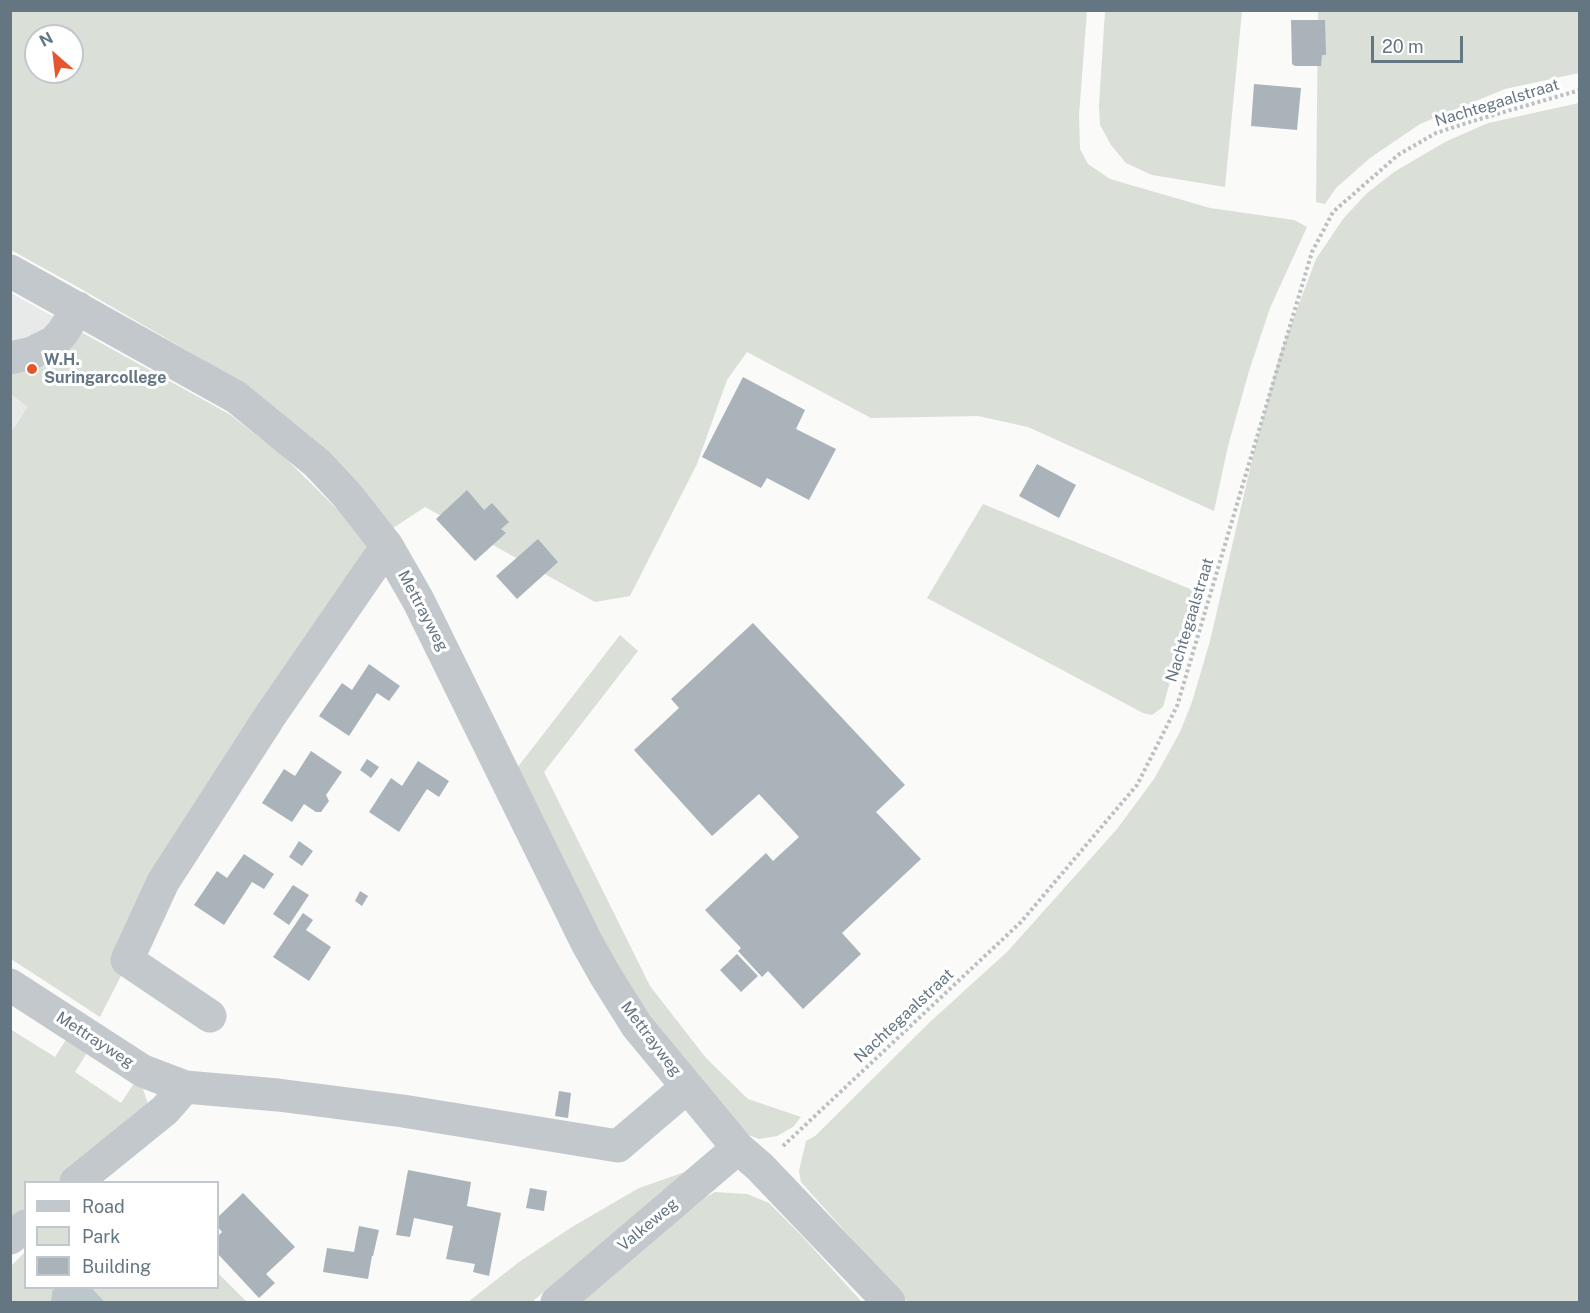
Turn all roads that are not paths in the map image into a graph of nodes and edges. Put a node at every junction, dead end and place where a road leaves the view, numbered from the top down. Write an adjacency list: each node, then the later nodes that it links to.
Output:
1 (10, 271): 2 (street, Mettrayweg)
2 (78, 308): 3 (street); 4 (street, Mettrayweg)
3 (10, 358)
4 (387, 546): 6 (street); 8 (street, Mettrayweg)
5 (10, 985): 7 (street, Mettrayweg)
6 (210, 1016)
7 (185, 1087): 8 (street, Mettrayweg); 10 (street)
8 (687, 1087): 9 (street, Mettrayweg)
9 (749, 1158): 13 (street, Valkeweg); 14 (street, Mettrayweg)
10 (77, 1181)
11 (24, 1228): 12 (street)
12 (10, 1238)
13 (557, 1302)
14 (889, 1302)

